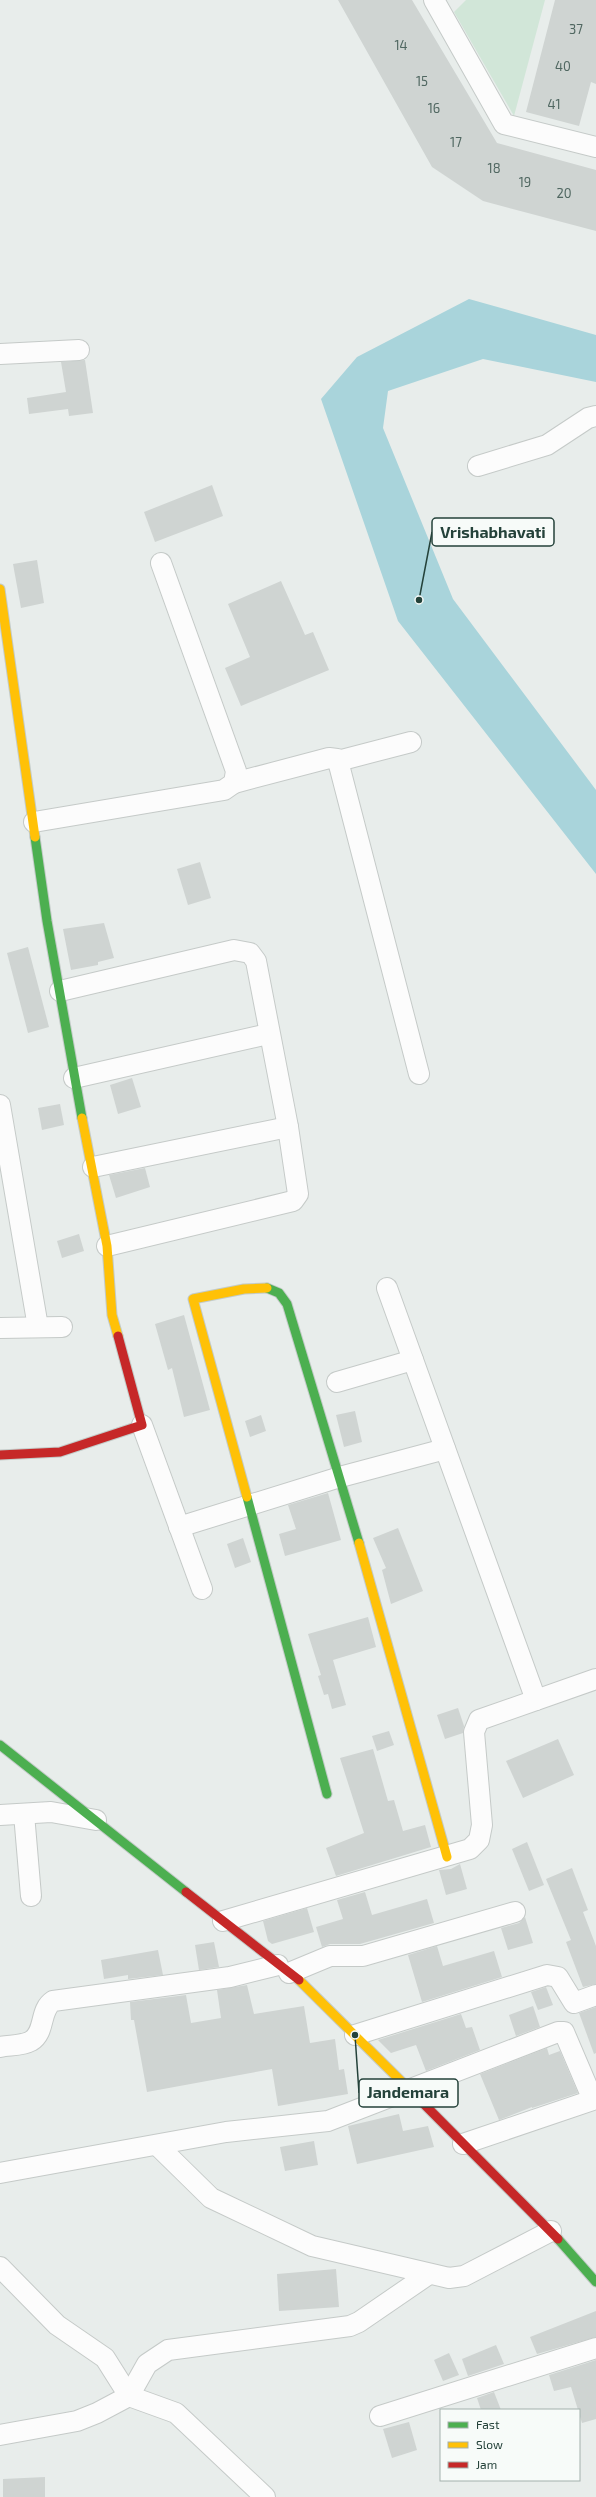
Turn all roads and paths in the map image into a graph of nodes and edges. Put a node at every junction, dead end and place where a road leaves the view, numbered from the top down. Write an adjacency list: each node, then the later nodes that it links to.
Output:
1 (434, 0): 2 (street)
2 (596, 147)
3 (79, 350): 4 (street)
4 (0, 354)
5 (596, 416): 6 (street)
6 (478, 466)
7 (161, 563): 12 (street)
8 (0, 589): 9 (street)
9 (3, 628): 13 (street)
10 (411, 742): 11 (street)
11 (338, 761): 12 (street); 16 (street)
12 (234, 783): 13 (street)
13 (34, 822): 14 (street)
14 (60, 991): 15 (street); 17 (street)
15 (268, 1034): 17 (street); 19 (street)
16 (419, 1074)
17 (74, 1078): 20 (street)
18 (0, 1105): 23 (street)
19 (288, 1127): 20 (street); 21 (street)
20 (93, 1167): 21 (street)
21 (107, 1246): 28 (street)
22 (387, 1288): 26 (street)
23 (38, 1327): 24 (street); 25 (street)
24 (62, 1327)
25 (0, 1328)
26 (413, 1360): 27 (street); 29 (street)
27 (337, 1382)
28 (142, 1425): 30 (street); 33 (street)
29 (445, 1449): 31 (street); 36 (street)
30 (0, 1454)
31 (340, 1477): 32 (street); 32 (street); 42 (street)
32 (249, 1505): 33 (street); 38 (street)
33 (179, 1527): 34 (street)
34 (202, 1589)
35 (596, 1679): 36 (street)
36 (536, 1700): 42 (street)
37 (0, 1745): 41 (street)
38 (327, 1794)
39 (24, 1814): 40 (street); 41 (street); 43 (street)
40 (0, 1815)
41 (96, 1820): 45 (street)
42 (447, 1857): 45 (street)
43 (31, 1896)
44 (515, 1912): 46 (street)
45 (223, 1921): 46 (street)
46 (284, 1969): 48 (street); 49 (street)
47 (596, 1995): 48 (street)
48 (355, 2035): 50 (street)
49 (0, 2047)
50 (410, 2090): 51 (street); 52 (street); 53 (street)
51 (594, 2101): 53 (street)
52 (157, 2144): 54 (street); 57 (street)
53 (463, 2144): 55 (street)
54 (0, 2173)
55 (551, 2231): 57 (street); 58 (street)
56 (0, 2267): 60 (street)
57 (429, 2274): 60 (street)
58 (596, 2282)
59 (596, 2348): 61 (street)
60 (129, 2396): 62 (street); 63 (street)
61 (380, 2416)
62 (0, 2435)
63 (265, 2497)

